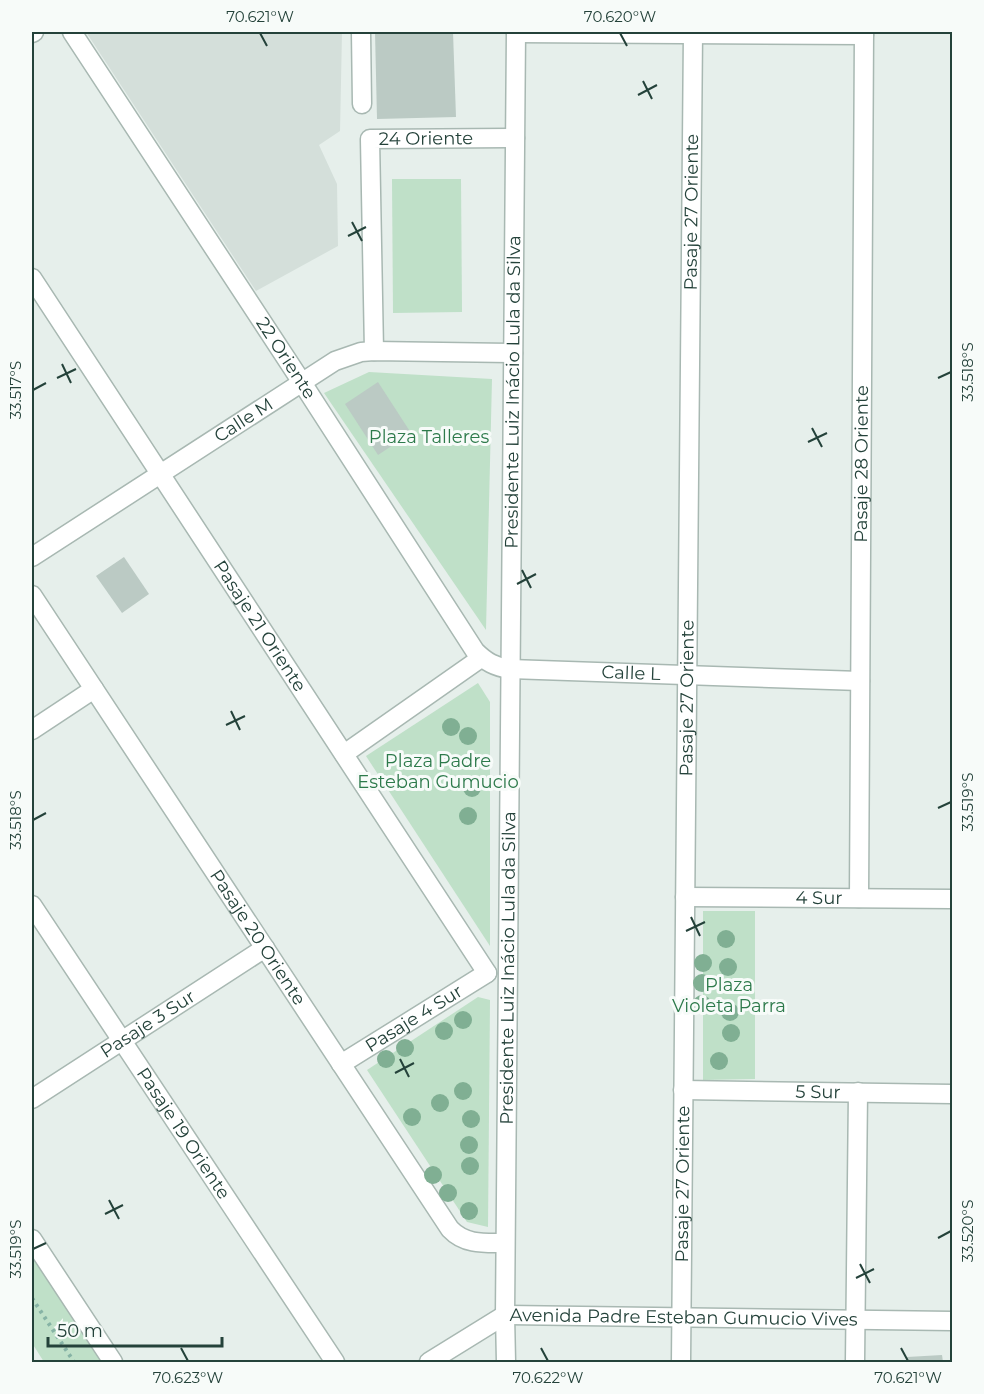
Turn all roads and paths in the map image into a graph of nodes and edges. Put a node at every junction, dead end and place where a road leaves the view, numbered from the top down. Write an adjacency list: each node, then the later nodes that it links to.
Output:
1 (72, 32): 11 (street, 22 Oriente)
2 (361, 32): 6 (street)
3 (516, 32): 4 (street); 7 (street, Presidente Luiz Inácio Lula da Silva)
4 (693, 33): 5 (street); 17 (street, Pasaje 27 Oriente)
5 (864, 33): 18 (street, Pasaje 28 Oriente)
6 (362, 104)
7 (515, 138): 9 (street, 24 Oriente); 10 (street, Presidente Luiz Inácio Lula da Silva)
8 (32, 278): 12 (street, Pasaje 21 Oriente)
9 (374, 351): 10 (street, Calle M); 11 (street, Calle M)
10 (513, 352): 16 (street, Presidente Luiz Inácio Lula da Silva)
11 (301, 381): 12 (street, Calle M); 15 (street, 22 Oriente)
12 (160, 474): 13 (street, Calle M); 21 (street, Pasaje 21 Oriente)
13 (32, 557)
14 (32, 595): 19 (street, Pasaje 20 Oriente)
15 (482, 658): 16 (street); 21 (street)
16 (510, 669): 17 (street, Calle L); 28 (street, Presidente Luiz Inácio Lula da Silva)
17 (687, 675): 18 (street, Calle L); 22 (street, Pasaje 27 Oriente)
18 (860, 681): 23 (street, Pasaje 28 Oriente)
19 (94, 689): 20 (street); 26 (street, Pasaje 20 Oriente)
20 (32, 730)
21 (344, 754): 27 (street, Pasaje 21 Oriente)
22 (685, 897): 23 (street, 4 Sur); 31 (street, Pasaje 27 Oriente)
23 (859, 898): 24 (street, 4 Sur)
24 (952, 899)
25 (32, 905): 29 (street, Pasaje 19 Oriente)
26 (265, 948): 29 (street, Pasaje 3 Sur); 30 (street, Pasaje 20 Oriente)
27 (487, 973): 28 (street); 30 (street, Pasaje 4 Sur)
28 (507, 973): 36 (street, Presidente Luiz Inácio Lula da Silva)
29 (122, 1041): 34 (street, Pasaje 3 Sur); 44 (street, Pasaje 19 Oriente)
30 (341, 1064): 36 (street, Pasaje 20 Oriente)
31 (683, 1090): 32 (street, 5 Sur); 39 (street, Pasaje 27 Oriente)
32 (858, 1092): 33 (street, 5 Sur); 40 (street)
33 (952, 1094)
34 (32, 1099)
35 (32, 1239): 43 (street)
36 (505, 1243): 38 (street, Presidente Luiz Inácio Lula da Silva)
37 (32, 1298): 42 (path)
38 (505, 1315): 39 (street, Avenida Padre Esteban Gumucio Vives); 45 (street, Avenida Padre Esteban Gumucio Vives); 46 (street, Presidente Luiz Inácio Lula da Silva)
39 (681, 1317): 40 (street, Avenida Padre Esteban Gumucio Vives); 47 (street, Pasaje 27 Oriente)
40 (855, 1320): 41 (street, Avenida Padre Esteban Gumucio Vives); 48 (street)
41 (952, 1321)
42 (74, 1362)
43 (113, 1362)
44 (335, 1362)
45 (429, 1362)
46 (506, 1362)
47 (681, 1362)
48 (855, 1362)

